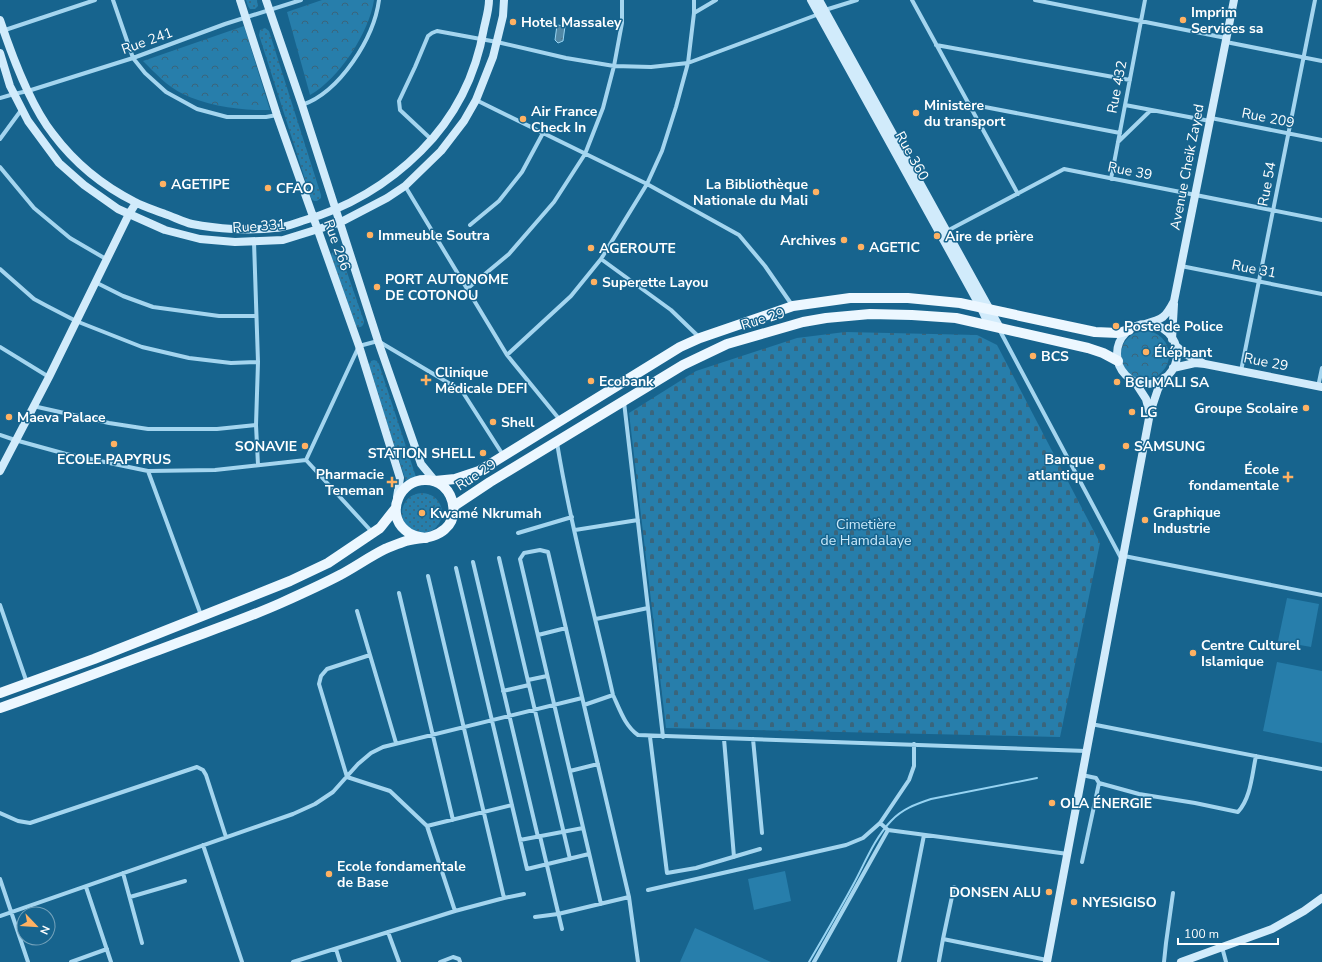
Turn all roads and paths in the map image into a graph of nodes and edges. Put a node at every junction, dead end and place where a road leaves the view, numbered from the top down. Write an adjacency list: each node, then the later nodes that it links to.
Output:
1 (95, 0): 26 (street)
2 (113, 0): 33 (street)
3 (240, 0): 23 (main road, Rue 266)
4 (266, 0): 20 (main road, Rue 266)
5 (301, 0): 20 (street, Rue 241)
6 (379, 0): 42 (street)
7 (489, 0): 27 (main road, Rue 331)
8 (504, 0): 29 (main road, Rue 331)
9 (622, 0): 36 (street)
10 (694, 0): 22 (street)
11 (716, 0): 22 (street)
12 (811, 0): 21 (main road, Rue 360)
13 (819, 0): 21 (main road)
14 (857, 0): 21 (street)
15 (912, 0): 30 (street)
16 (1035, 0): 25 (street)
17 (1145, 0): 25 (street, Rue 432)
18 (1234, 0): 28 (main road, Avenue Cheik Zayed)
19 (1315, 0): 32 (street, Rue 54)
20 (270, 10): 23 (street, Rue 241); 42 (main road, Rue 266)
21 (822, 12): 35 (street); 72 (main road); 84 (main road, Rue 360)
22 (694, 13): 35 (street)
23 (246, 18): 33 (street, Rue 241); 47 (main road, Rue 266)
24 (0, 20): 26 (main road, Rue 331)
25 (1141, 21): 28 (street); 37 (street, Rue 432)
26 (2, 31): 38 (main road, Rue 331)
27 (482, 39): 29 (street); 53 (main road, Rue 331); 53 (street)
28 (1226, 40): 32 (street); 48 (main road, Avenue Cheik Zayed)
29 (497, 42): 36 (street); 41 (main road, Rue 331)
30 (936, 45): 37 (street); 43 (street)
31 (0, 53): 39 (main road, Rue 331)
32 (1303, 57): 34 (street); 51 (street, Rue 54)
33 (133, 58): 38 (street, Rue 241); 47 (street)
34 (1322, 61)
35 (688, 63): 36 (street); 59 (street)
36 (614, 66): 56 (street)
37 (1130, 80): 44 (street, Rue 432)
38 (28, 91): 39 (street, Rue 241); 63 (main road, Rue 331)
39 (14, 94): 40 (street, Rue 241); 45 (main road, Rue 331)
40 (0, 98)
41 (476, 100): 49 (street); 60 (main road, Rue 331)
42 (302, 104): 64 (main road, Rue 266)
43 (969, 104): 50 (street); 61 (street)
44 (1125, 105): 46 (street, Rue 209); 50 (street, Rue 432)
45 (22, 109): 52 (street); 66 (main road, Rue 331)
46 (1151, 110): 48 (street, Rue 209); 55 (street)
47 (277, 115): 67 (main road, Rue 266)
48 (1210, 120): 51 (street, Rue 209); 62 (main road, Avenue Cheik Zayed)
49 (543, 132): 56 (street); 70 (street)
50 (1120, 132): 55 (street, Rue 432)
51 (1288, 134): 54 (street, Rue 209); 65 (street, Rue 54)
52 (0, 139)
53 (432, 140): 64 (main road, Rue 331)
54 (1322, 140)
55 (1118, 143): 58 (street, Rue 432)
56 (586, 154): 59 (street); 80 (street)
57 (0, 167): 74 (street)
58 (1111, 179): 61 (street, Rue 39); 62 (street, Rue 39)
59 (647, 184): 75 (street); 83 (street)
60 (405, 186): 69 (main road, Rue 331); 80 (street)
61 (1018, 194): 72 (street, Rue 39)
62 (1195, 195): 65 (street, Rue 39); 76 (main road, Avenue Cheik Zayed)
63 (136, 202): 66 (main road); 67 (main road, Rue 331)
64 (336, 209): 67 (main road, Rue 331); 69 (main road, Rue 266)
65 (1273, 211): 68 (street, Rue 39); 79 (street, Rue 54)
66 (129, 214): 73 (main road, Rue 331); 74 (main road)
67 (313, 218): 71 (main road, Rue 266)
68 (1322, 220)
69 (340, 222): 71 (main road, Rue 331); 91 (main road, Rue 266)
70 (470, 225)
71 (318, 230): 73 (main road, Rue 331); 94 (main road, Rue 266)
72 (946, 232): 84 (main road)
73 (254, 242): 85 (street)
74 (106, 259): 78 (main road)
75 (601, 259): 90 (street); 95 (street)
76 (1181, 266): 79 (street, Rue 31); 82 (main road, Avenue Cheik Zayed)
77 (0, 269): 86 (street)
78 (95, 281): 85 (street); 86 (main road)
79 (1258, 281): 81 (street, Rue 31); 101 (street, Rue 54)
80 (467, 289): 95 (street)
81 (1322, 294)
82 (1174, 301): 87 (main road, Avenue Cheik Zayed); 92 (main road)
83 (793, 306): 84 (main road); 90 (main road)
84 (985, 309): 88 (main road, Rue 360); 89 (main road)
85 (256, 316): 97 (street)
86 (76, 321): 97 (street); 102 (main road)
87 (1145, 324): 89 (main road); 92 (main road)
88 (996, 327): 96 (main road, Rue 29); 106 (main road, Rue 29); 129 (street)
89 (1129, 330): 96 (main road)
90 (700, 338): 109 (main road)
91 (378, 341): 94 (street); 114 (street); 119 (main road, Rue 266)
92 (1174, 342): 98 (main road, Rue 29); 99 (main road)
93 (0, 346): 102 (street)
94 (359, 346): 115 (street); 120 (main road, Rue 266)
95 (507, 355): 109 (street)
96 (1118, 361): 104 (main road)
97 (258, 362): 110 (street)
98 (1205, 364): 99 (main road, Rue 29); 101 (main road, Rue 29)
99 (1173, 368): 103 (main road)
100 (1322, 368): 105 (street)
101 (1240, 371): 105 (main road, Rue 29)
102 (49, 377): 107 (main road)
103 (1164, 378): 104 (main road); 108 (main road)
104 (1135, 382): 108 (main road)
105 (1320, 387)
106 (624, 401): 113 (main road, Rue 29); 123 (street)
107 (33, 406): 110 (street); 112 (main road)
108 (1150, 413): 129 (main road)
109 (560, 420): 114 (main road)
110 (256, 425): 116 (street)
111 (0, 435): 112 (street)
112 (15, 440): 117 (main road); 118 (street)
113 (557, 441): 121 (main road, Rue 29); 122 (street)
114 (504, 456): 119 (main road)
115 (306, 460): 116 (street); 125 (street)
116 (258, 465): 118 (street)
117 (0, 471)
118 (148, 471): 138 (street)
119 (435, 481): 120 (main road); 121 (main road)
120 (396, 505): 125 (main road); 127 (main road)
121 (454, 506): 127 (main road)
122 (572, 517): 124 (street); 126 (street)
123 (638, 520): 124 (street); 136 (street)
124 (575, 530): 139 (street)
125 (372, 533): 138 (main road)
126 (518, 533)
127 (426, 538): 152 (main road)
128 (499, 558): 145 (street)
129 (1123, 558): 134 (street); 156 (main road)
130 (473, 562): 146 (street)
131 (456, 568): 155 (street)
132 (428, 576): 157 (street)
133 (399, 593): 158 (street)
134 (1322, 596)
135 (0, 605): 144 (street)
136 (648, 608): 139 (street); 160 (street)
137 (357, 611): 142 (street)
138 (201, 616): 144 (main road)
139 (596, 619): 148 (street)
140 (566, 628): 141 (street); 141 (street); 149 (street)
141 (538, 635): 143 (street)
142 (370, 654): 163 (street); 171 (street)
143 (547, 676): 145 (street); 150 (street)
144 (27, 683): 147 (main road)
145 (528, 683): 146 (street); 153 (street)
146 (503, 691): 154 (street)
147 (0, 693)
148 (614, 695): 151 (street); 159 (street)
149 (582, 698): 150 (street); 151 (street)
150 (554, 705): 153 (street); 169 (street)
151 (584, 705): 167 (street)
152 (0, 708)
153 (535, 710): 154 (street); 181 (street)
154 (509, 716): 155 (street); 185 (street)
155 (492, 720): 157 (street); 173 (street)
156 (1091, 724): 165 (main road); 166 (street)
157 (464, 727): 158 (street); 174 (street)
158 (432, 734): 163 (street); 176 (street)
159 (650, 737): 160 (street); 191 (street)
160 (663, 737): 161 (street)
161 (724, 739): 162 (street); 191 (street)
162 (753, 739): 164 (street); 182 (street)
163 (396, 743): 171 (street)
164 (914, 744): 165 (street); 177 (street)
165 (1087, 751): 170 (main road)
166 (1256, 756): 168 (street); 172 (street)
167 (598, 764): 169 (street); 205 (street)
168 (1322, 769)
169 (570, 771): 179 (street)
170 (1082, 775): 172 (street); 190 (main road)
171 (347, 777): 178 (street); 184 (street)
172 (1099, 783): 193 (street)
173 (512, 805): 174 (street); 186 (street)
174 (484, 812): 176 (street); 204 (street)
175 (0, 813): 184 (street)
176 (452, 820): 178 (street)
177 (880, 823): 180 (street); 200 (street)
178 (428, 826): 208 (street)
179 (583, 828): 181 (street); 189 (street)
180 (888, 830): 183 (street); 234 (street)
181 (564, 832): 185 (street); 192 (street)
182 (762, 833)
183 (924, 835): 190 (street); 235 (street)
184 (226, 837): 187 (street)
185 (539, 837): 186 (street); 194 (street)
186 (520, 840): 194 (street)
187 (203, 845): 195 (street); 227 (street)
188 (760, 849): 191 (street)
189 (589, 854): 192 (street); 207 (street)
190 (1068, 854): 222 (main road)
191 (734, 857)
192 (570, 859): 194 (street)
193 (1082, 862)
194 (547, 864): 210 (street)
195 (123, 873): 198 (street); 203 (street)
196 (0, 879): 209 (street)
197 (185, 881): 203 (street)
198 (86, 887): 209 (street); 218 (street)
199 (954, 887): 215 (street)
200 (648, 890)
201 (1173, 893): 236 (street)
202 (524, 894): 204 (street)
203 (130, 897): 216 (street)
204 (504, 898): 208 (street)
205 (629, 898): 207 (street); 233 (street)
206 (1322, 898): 217 (main road)
207 (601, 904): 210 (street)
208 (455, 911): 214 (street)
209 (12, 912): 211 (street); 223 (street)
210 (558, 914): 212 (street); 213 (street)
211 (0, 916)
212 (535, 917)
213 (562, 929)
214 (388, 932): 219 (street); 230 (street)
215 (943, 939): 221 (street); 222 (street)
216 (142, 942)
217 (1222, 947): 237 (main road); 238 (street)
218 (107, 949): 220 (street); 226 (street)
219 (336, 949): 228 (street); 229 (street)
220 (86, 957): 224 (street); 225 (street)
221 (939, 961)
222 (1047, 961)
223 (28, 962)
224 (71, 962)
225 (88, 962)
226 (111, 962)
227 (242, 962)
228 (293, 962)
229 (340, 962)
230 (399, 962)
231 (440, 962): 232 (street)
232 (460, 962)
233 (638, 962)
234 (814, 962)
235 (899, 962)
236 (1164, 962)
237 (1181, 962)
238 (1226, 962)

